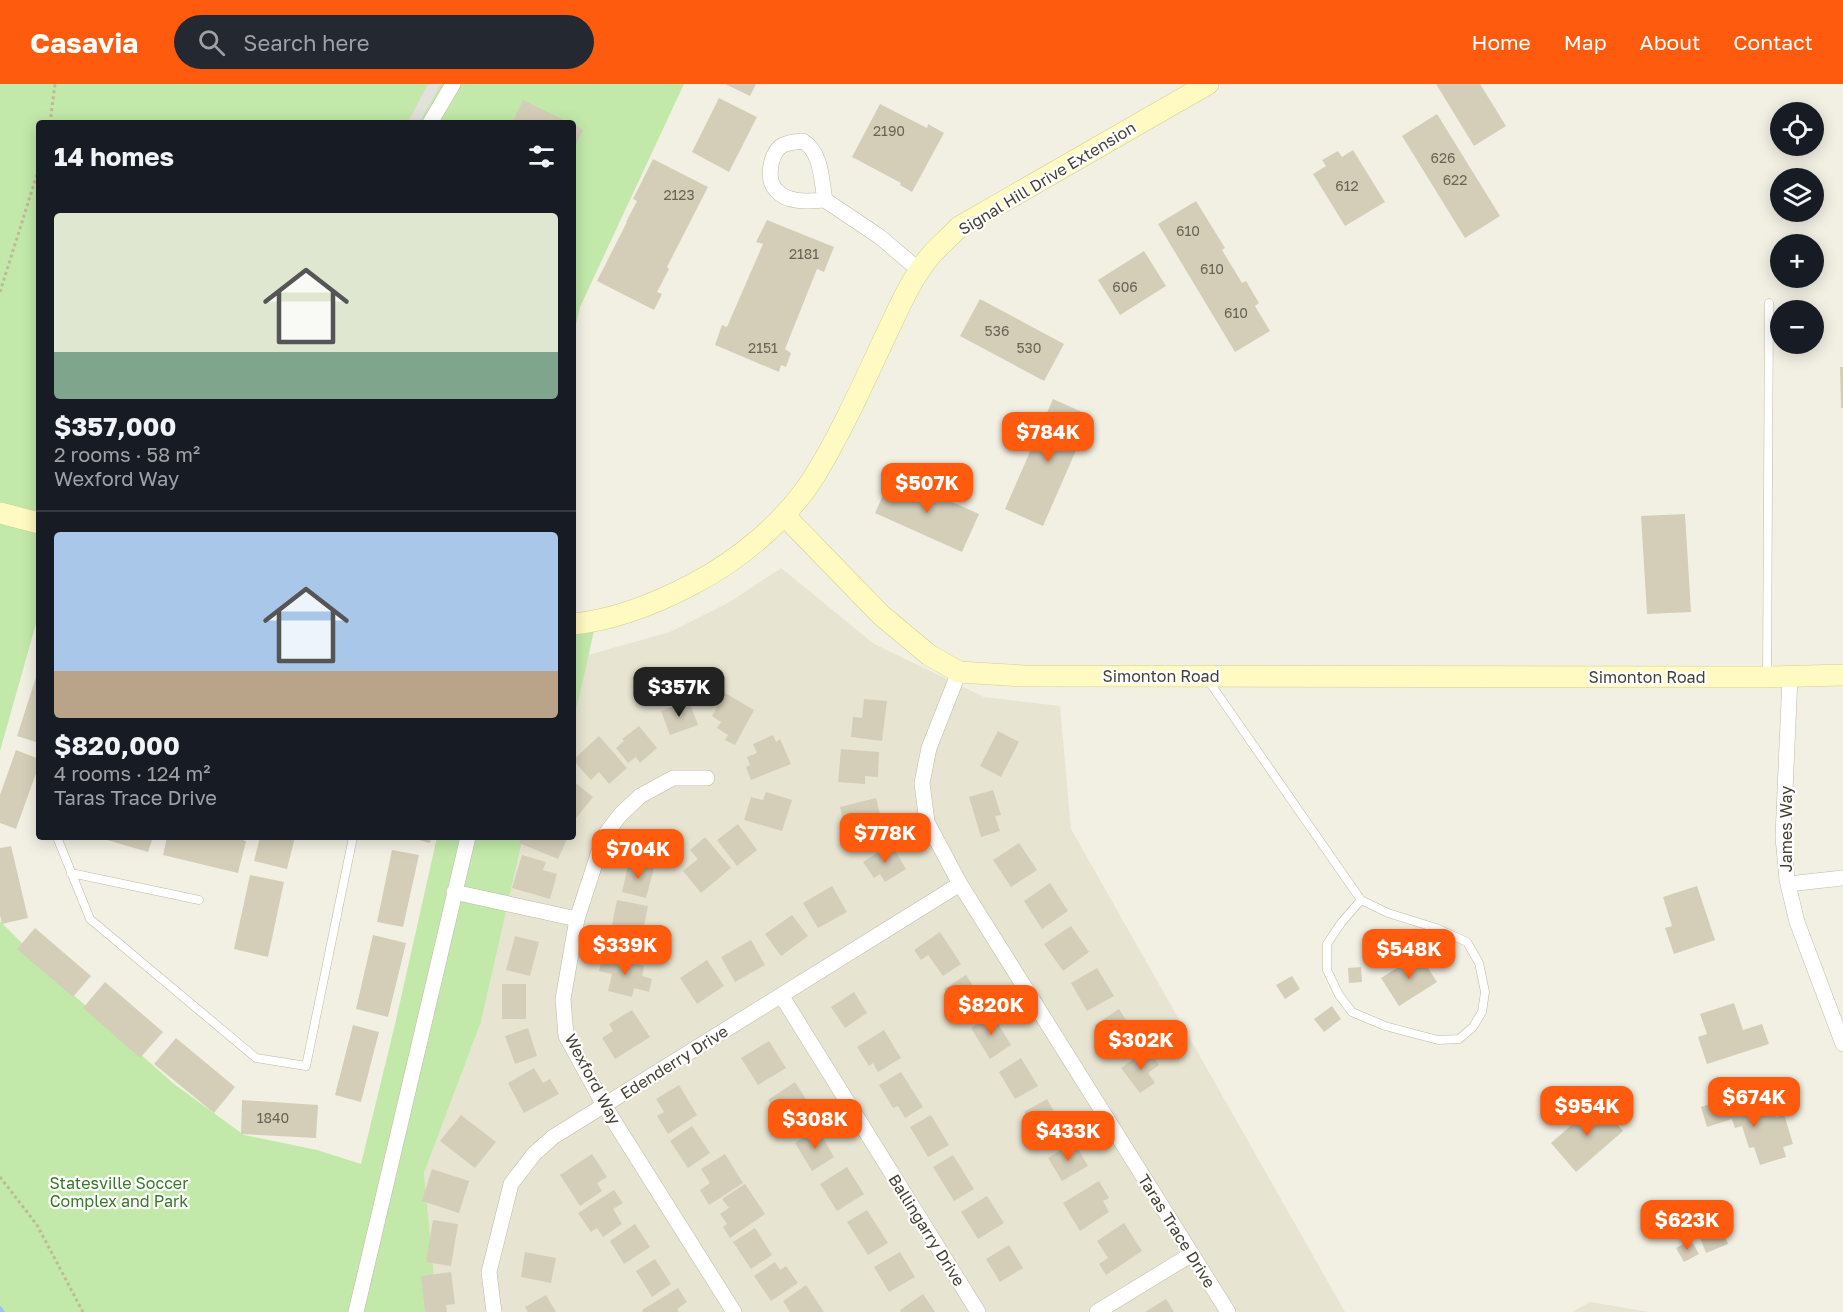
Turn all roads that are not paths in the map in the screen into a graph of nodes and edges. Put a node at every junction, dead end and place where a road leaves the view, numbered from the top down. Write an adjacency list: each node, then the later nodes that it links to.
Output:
1 (453, 84): 3 (street)
2 (1208, 84): 5 (street, Signal Hill Drive Extension)
3 (432, 120)
4 (825, 200): 4 (street); 5 (street)
5 (920, 272): 8 (street, Signal Hill Drive Extension)
6 (1769, 303): 14 (lane)
7 (0, 513): 9 (street)
8 (784, 515): 10 (street); 11 (street, Simonton Road)
9 (36, 522)
10 (576, 624)
11 (959, 672): 13 (street, Simonton Road); 22 (street, Taras Trace Drive)
12 (1843, 675): 15 (street, Simonton Road)
13 (1205, 676): 14 (street, Simonton Road); 26 (lane)
14 (1767, 677): 15 (street, Simonton Road)
15 (1790, 677): 23 (street, James Way)
16 (706, 778): 27 (street, Wexford Way)
17 (58, 840): 20 (lane)
18 (352, 840): 20 (lane)
19 (467, 840): 24 (street)
20 (71, 873): 25 (lane)
21 (1843, 878): 23 (street)
22 (960, 884): 28 (street, Edenderry Drive); 31 (street, Taras Trace Drive)
23 (1788, 884): 29 (street, James Way)
24 (454, 892): 27 (street); 32 (street)
25 (199, 900)
26 (1361, 900): 26 (lane)
27 (577, 919): 30 (street, Wexford Way)
28 (781, 995): 30 (street, Edenderry Drive); 35 (street, Ballingarry Drive)
29 (1843, 1044)
30 (604, 1107): 33 (street, Edenderry Drive); 34 (street, Wexford Way)
31 (1192, 1254): 36 (street); 37 (street, Taras Trace Drive)
32 (356, 1312)
33 (494, 1312)
34 (734, 1312)
35 (978, 1312)
36 (1097, 1312)
37 (1228, 1312)

